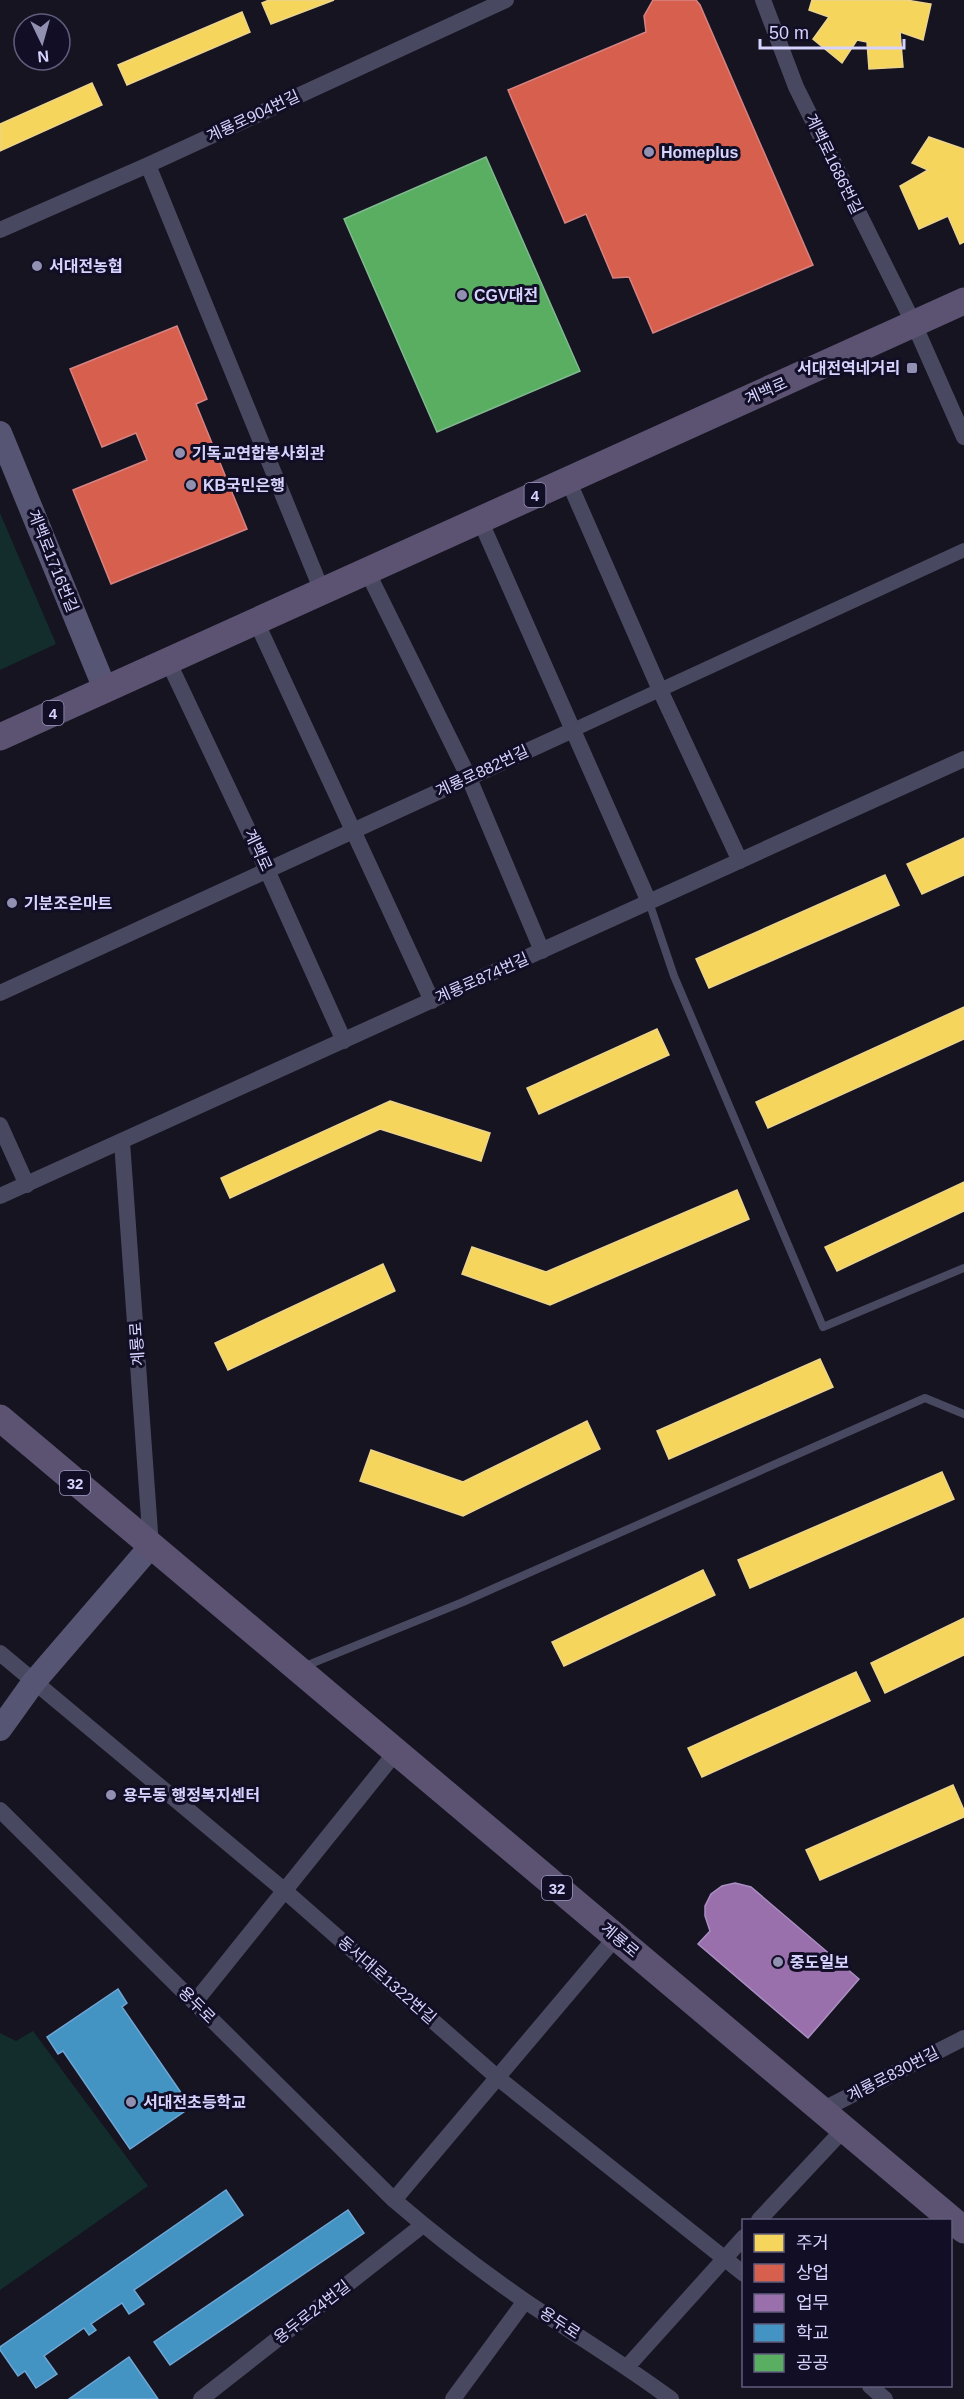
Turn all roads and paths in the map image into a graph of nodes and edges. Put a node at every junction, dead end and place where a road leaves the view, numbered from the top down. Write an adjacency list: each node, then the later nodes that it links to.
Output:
1 (506, 0): 3 (street, 계룡로904번길)
2 (763, 0): 7 (street, 계백로1686번길)
3 (468, 7): 4 (street, 계룡로904번길)
4 (148, 165): 5 (street, 계룡로904번길); 14 (street)
5 (0, 230)
6 (964, 302): 7 (main road, 계백로 / 4)
7 (914, 324): 9 (street, 계백로1686번길); 10 (main road, 계백로 / 4)
8 (0, 433): 17 (main road, 계백로1716번길)
9 (964, 437)
10 (568, 480): 11 (main road, 계백로 / 4); 18 (street)
11 (480, 520): 13 (main road, 계백로 / 4); 19 (street)
12 (964, 550): 18 (street, 계룡로882번길)
13 (367, 571): 14 (main road, 계백로 / 4); 22 (street)
14 (322, 591): 15 (main road, 계백로 / 4)
15 (256, 621): 16 (main road, 계백로 / 4); 23 (street)
16 (168, 661): 17 (main road, 계백로 / 4); 25 (street, 계백로)
17 (105, 689): 20 (main road, 계백로 / 4)
18 (660, 690): 19 (street, 계룡로882번길); 24 (street)
19 (573, 730): 22 (street, 계룡로882번길); 26 (street)
20 (0, 737)
21 (964, 759): 24 (street, 계룡로874번길)
22 (469, 778): 23 (street, 계룡로882번길); 27 (street)
23 (353, 831): 25 (street, 계룡로882번길); 29 (street)
24 (740, 861): 26 (street, 계룡로874번길)
25 (267, 870): 28 (street, 계룡로882번길); 30 (street, 계백로)
26 (649, 902): 27 (street, 계룡로874번길); 35 (lane)
27 (542, 951): 29 (street, 계룡로874번길)
28 (0, 993)
29 (432, 1001): 30 (street, 계룡로874번길)
30 (344, 1041): 32 (street, 계룡로874번길)
31 (0, 1125): 33 (street)
32 (122, 1142): 33 (street, 계룡로874번길); 38 (street, 계룡로)
33 (27, 1185): 34 (street, 계룡로874번길)
34 (0, 1196)
35 (964, 1268)
36 (964, 1414): 40 (lane)
37 (0, 1418): 38 (main road, 계룡로 / 32)
38 (151, 1546): 40 (main road, 계룡로 / 32); 41 (main road)
39 (0, 1653): 41 (street, 동서대로1322번길)
40 (297, 1669): 43 (main road, 계룡로 / 32)
41 (33, 1683): 42 (main road); 45 (street, 동서대로1322번길)
42 (0, 1729)
43 (396, 1752): 45 (street); 46 (main road, 계룡로 / 32)
44 (0, 1810): 47 (street, 용두로)
45 (285, 1891): 47 (street); 49 (street, 동서대로1322번길)
46 (616, 1937): 49 (street); 50 (main road, 계룡로 / 32)
47 (195, 2002): 52 (street, 용두로)
48 (964, 2038): 50 (street, 계룡로830번길)
49 (498, 2078): 52 (street); 59 (street, 동서대로1322번길)
50 (822, 2110): 51 (main road, 계룡로 / 32)
51 (844, 2129): 53 (street); 54 (main road, 계룡로 / 32)
52 (394, 2200): 56 (street, 용두로)
53 (760, 2219)
54 (951, 2219)
55 (952, 2220): 57 (main road, 계룡로 / 32)
56 (423, 2225): 61 (street, 용두로); 64 (street, 용두로24번길)
57 (964, 2230)
58 (742, 2239): 59 (street)
59 (725, 2258): 60 (street, 동서대로1322번길); 62 (street)
60 (742, 2272)
61 (525, 2301): 62 (street, 용두로); 65 (street)
62 (627, 2367): 66 (street, 용두로)
63 (872, 2387): 67 (street)
64 (201, 2399)
65 (453, 2399)
66 (671, 2399)
67 (885, 2399)

